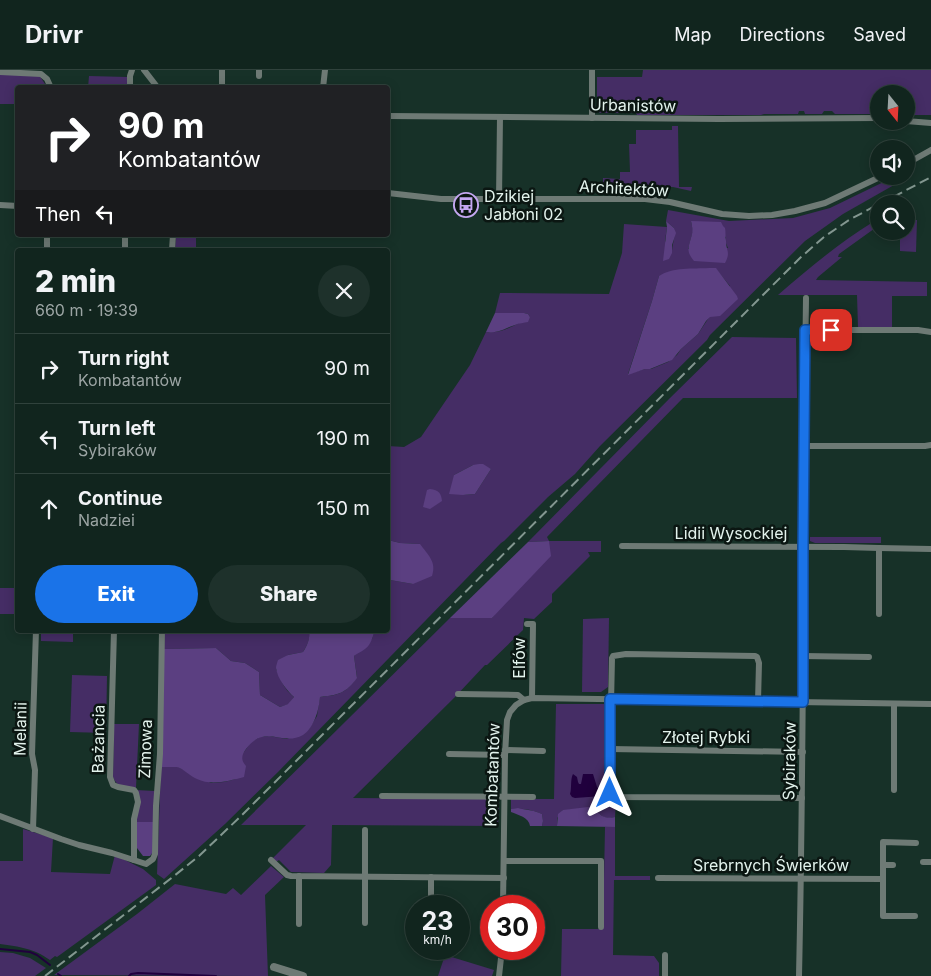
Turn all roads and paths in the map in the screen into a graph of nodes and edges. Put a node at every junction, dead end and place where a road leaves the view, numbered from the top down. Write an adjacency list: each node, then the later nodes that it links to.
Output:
1 (132, 70): 8 (street)
2 (222, 70): 10 (street)
3 (325, 70): 11 (street)
4 (592, 70): 14 (street)
5 (148, 71): 9 (street)
6 (0, 72): 7 (street)
7 (50, 85)
8 (130, 85)
9 (156, 85)
10 (222, 85)
11 (323, 85)
12 (390, 116): 13 (street, Urbanistów)
13 (500, 117): 14 (street, Urbanistów); 22 (street)
14 (592, 118): 15 (street, Urbanistów)
15 (870, 118)
16 (915, 122): 17 (street)
17 (931, 123)
18 (931, 150): 19 (street)
19 (915, 159)
20 (870, 182): 22 (street, Architektów)
21 (390, 194): 22 (street, Architektów)
22 (499, 199)
23 (0, 205): 24 (street)
24 (15, 206)
25 (806, 298): 26 (street, Sybiraków)
26 (805, 330): 27 (street); 31 (street, Sybiraków)
27 (931, 332)
28 (931, 445): 29 (street)
29 (810, 446)
30 (622, 546): 31 (street, Lidii Wysockiej)
31 (803, 547): 32 (street, Lidii Wysockiej); 39 (street, Sybiraków)
32 (880, 548): 33 (street, Lidii Wysockiej); 34 (street)
33 (931, 548)
34 (879, 614)
35 (527, 624): 42 (street, Elfów)
36 (36, 633): 60 (street, Melanii)
37 (114, 633): 63 (street, Bażancia)
38 (162, 633): 63 (street, Zimowa)
39 (804, 656): 40 (street); 46 (street, Sybiraków)
40 (869, 657)
41 (458, 694): 44 (street)
42 (532, 698): 43 (street); 44 (street)
43 (610, 699): 45 (street); 45 (street); 49 (street)
44 (524, 700): 51 (street, Kombatantów)
45 (758, 701): 46 (street)
46 (803, 702): 47 (street); 52 (street, Sybiraków)
47 (894, 704): 48 (street); 54 (street)
48 (931, 704)
49 (610, 749): 52 (street, Złotej Rybki); 58 (street)
50 (543, 751): 51 (street)
51 (505, 752): 53 (street); 56 (street, Kombatantów)
52 (803, 752): 58 (street, Sybiraków)
53 (449, 754)
54 (894, 790)
55 (382, 796): 56 (street)
56 (505, 797): 57 (street); 65 (street, Kombatantów)
57 (534, 797)
58 (802, 798): 75 (street, Sybiraków)
59 (0, 816): 60 (street)
60 (33, 829): 63 (street)
61 (365, 830): 71 (street)
62 (916, 843): 68 (street)
63 (134, 860)
64 (271, 860): 70 (street)
65 (504, 861): 73 (street, Kombatantów); 82 (street)
66 (923, 862): 67 (street)
67 (931, 862)
68 (883, 865): 69 (street); 76 (street)
69 (893, 865)
70 (299, 876): 71 (street); 81 (street)
71 (365, 877): 72 (street); 80 (street)
72 (431, 877): 73 (street); 77 (street)
73 (504, 878): 78 (street, Kombatantów)
74 (658, 878): 75 (street, Srebrnych Świerków)
75 (801, 879): 76 (street, Srebrnych Świerków); 89 (street, Sybiraków)
76 (883, 879): 79 (street)
77 (431, 895)
78 (503, 895)
79 (915, 916)
80 (365, 923)
81 (299, 924)
82 (601, 927)
83 (665, 955): 88 (street)
84 (501, 960): 87 (street)
85 (274, 967): 86 (street)
86 (303, 976)
87 (499, 976)
88 (665, 976)
89 (799, 976)

